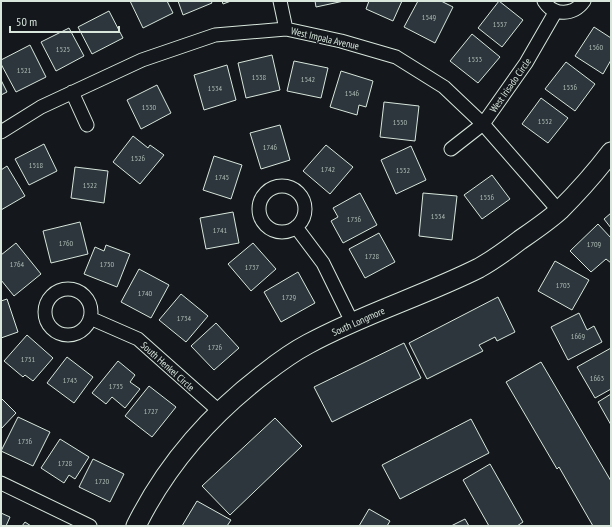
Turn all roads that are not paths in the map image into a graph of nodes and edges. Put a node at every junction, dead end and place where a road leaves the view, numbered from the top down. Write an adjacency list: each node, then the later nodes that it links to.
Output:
1 (280, 1): 5 (street)
2 (544, 1): 4 (street)
3 (584, 1): 4 (street)
4 (556, 12): 7 (street, West Irisado Circle)
5 (286, 29): 6 (street, West Impala Avenue); 7 (street, West Impala Avenue)
6 (72, 92): 8 (street); 9 (street, West Impala Avenue)
7 (483, 124): 10 (street, West Irisado Circle); 12 (street, West Impala Avenue)
8 (87, 125)
9 (1, 132)
10 (451, 149)
11 (611, 152): 12 (street, South Longmore)
12 (559, 211): 15 (street, South Longmore)
13 (296, 227): 15 (street)
14 (90, 318): 16 (street, South Henkel Circle)
15 (352, 322): 16 (street, South Longmore)
16 (219, 411): 19 (street, South Longmore)
17 (1, 483): 18 (street)
18 (90, 526)
19 (136, 526)

